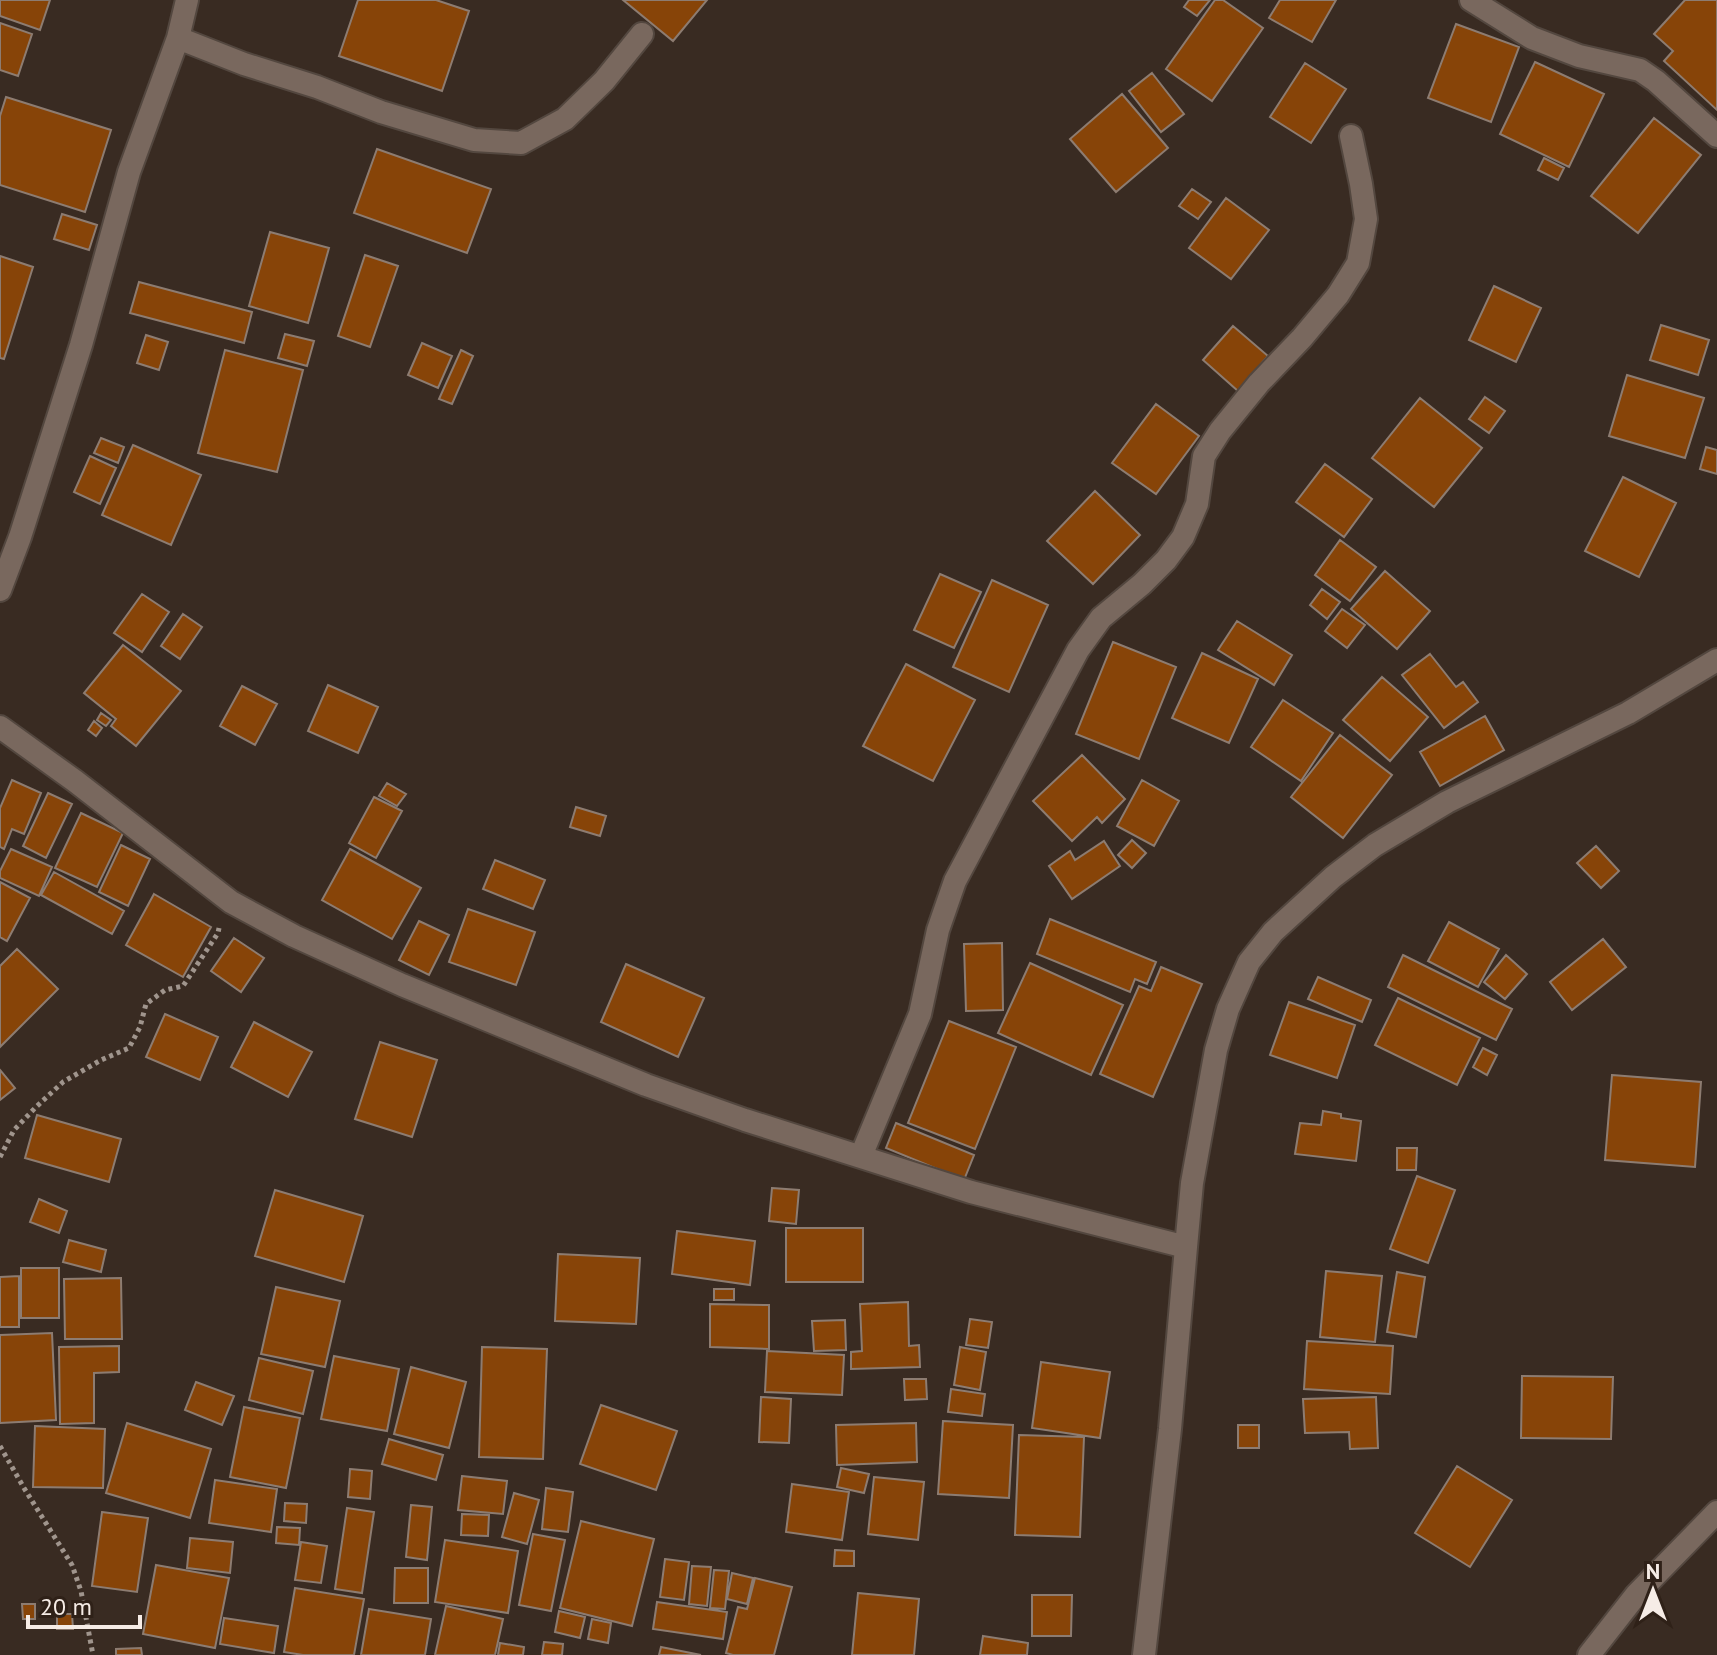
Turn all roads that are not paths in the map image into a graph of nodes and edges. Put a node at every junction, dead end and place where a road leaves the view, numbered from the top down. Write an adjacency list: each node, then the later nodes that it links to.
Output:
1 (187, 0): 4 (street)
2 (1471, 0): 6 (street)
3 (642, 34): 4 (street)
4 (178, 38): 7 (street)
5 (1351, 136): 12 (street)
6 (1717, 136)
7 (24, 522): 8 (street); 9 (street)
8 (0, 524)
9 (0, 590)
10 (1717, 660): 13 (street)
11 (0, 727): 12 (street)
12 (861, 1156): 13 (street)
13 (1186, 1247): 15 (street)
14 (1717, 1512): 16 (street)
15 (1144, 1655)
16 (1589, 1655)

